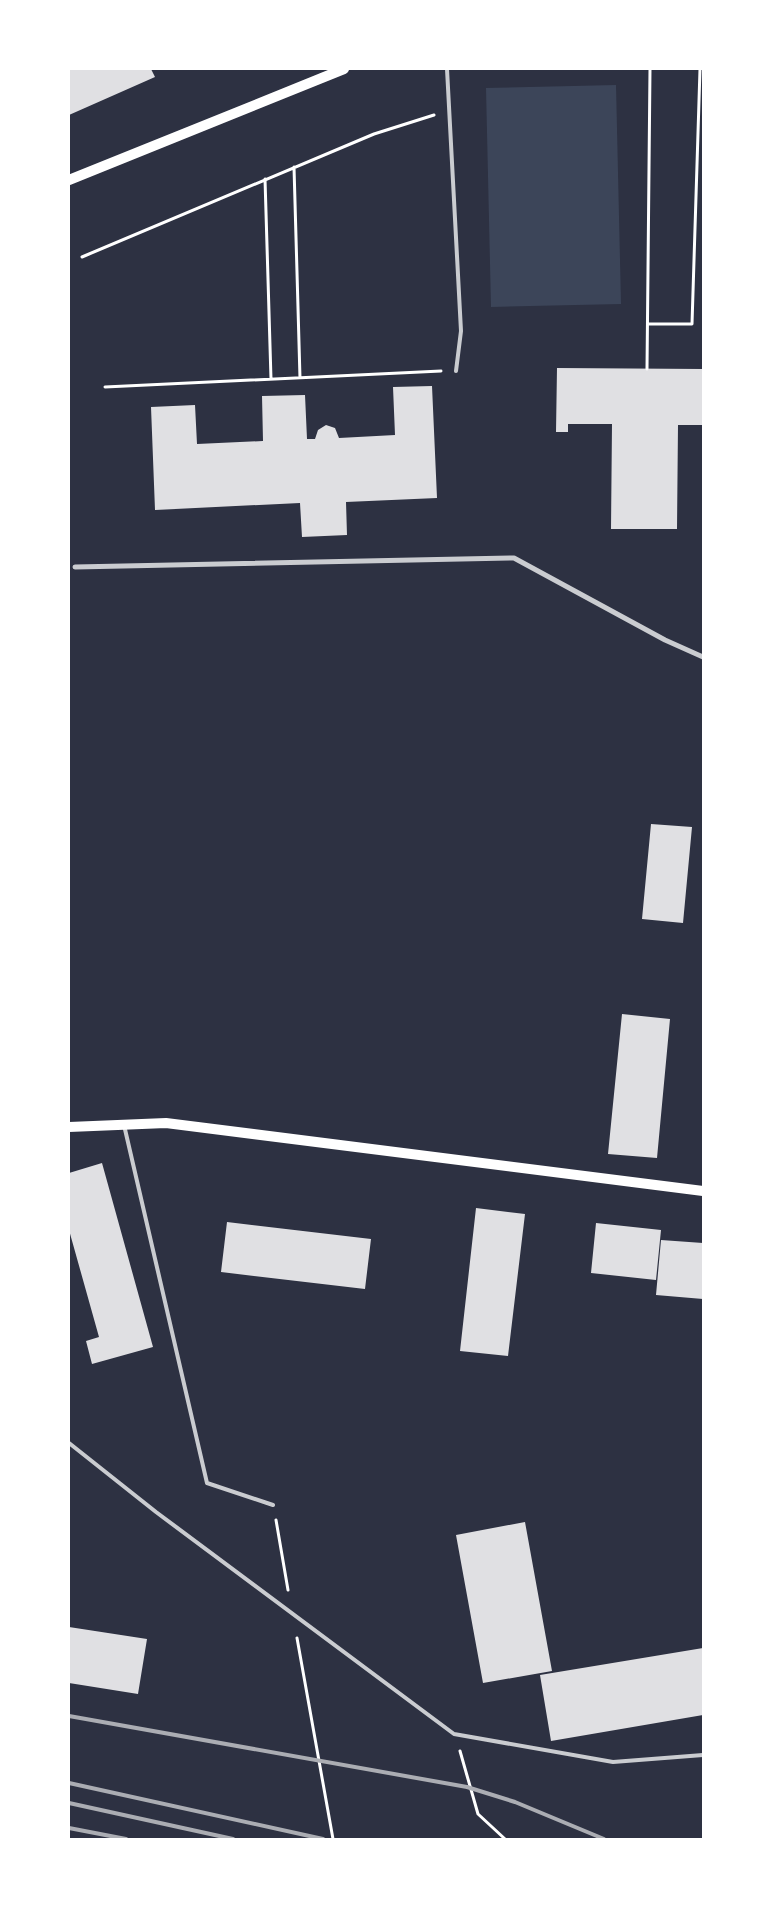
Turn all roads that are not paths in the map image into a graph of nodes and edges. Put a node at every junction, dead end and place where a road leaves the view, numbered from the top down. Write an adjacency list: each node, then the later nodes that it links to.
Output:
1 (344, 69): 3 (main road)
2 (447, 69): 4 (lane)
3 (69, 180)
4 (456, 371)
5 (75, 567): 6 (street)
6 (703, 657)
7 (124, 1125): 8 (main road); 9 (main road); 11 (lane)
8 (69, 1127)
9 (703, 1191)
10 (69, 1443): 12 (lane)
11 (273, 1505)
12 (703, 1755)

